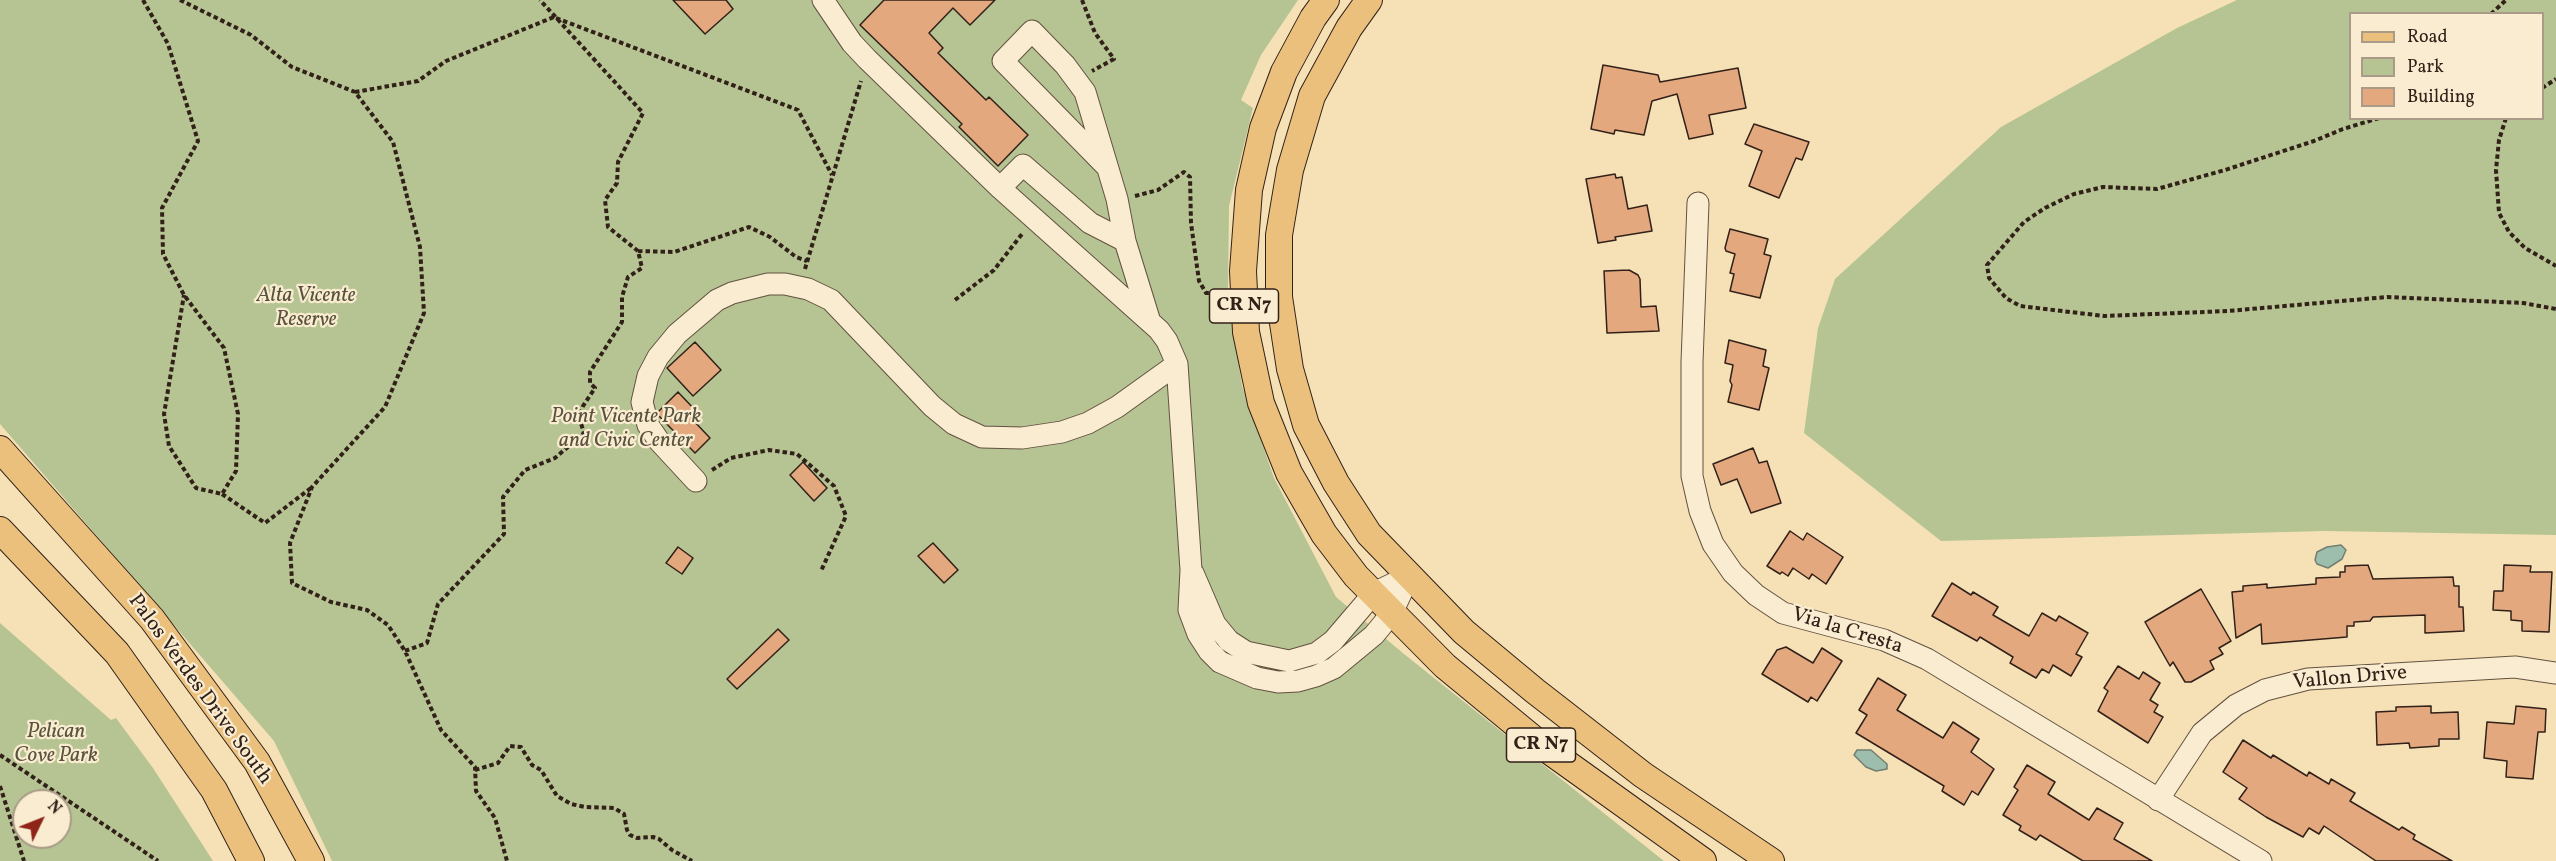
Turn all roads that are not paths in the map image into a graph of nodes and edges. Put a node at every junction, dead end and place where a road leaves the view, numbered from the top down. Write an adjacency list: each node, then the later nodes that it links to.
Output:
1 (823, 0): 5 (street)
2 (1326, 0): 15 (main road, CR N7)
3 (1369, 0): 14 (main road, CR N7)
4 (1107, 167): 4 (street); 7 (street)
5 (1000, 188): 7 (street); 8 (street)
6 (1698, 203): 18 (street, Via la Cresta)
7 (1125, 241): 8 (street)
8 (1150, 322): 9 (street)
9 (1177, 364): 11 (street); 13 (street)
10 (0, 449): 21 (main road, Palos Verdes Drive South)
11 (696, 481)
12 (0, 530): 20 (main road)
13 (1191, 570): 15 (street); 16 (street)
14 (1409, 576): 15 (street); 16 (street); 19 (main road, CR N7)
15 (1374, 593): 16 (main road, CR N7)
16 (1392, 613): 22 (main road, CR N7)
17 (2556, 673): 18 (street, Vallon Drive)
18 (2158, 800): 23 (street, Via la Cresta)
19 (1762, 859)
20 (251, 861)
21 (311, 861)
22 (1703, 861)
23 (2261, 861)

